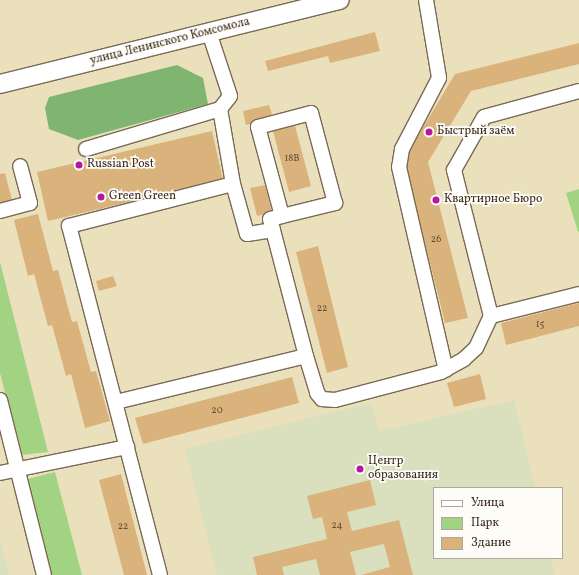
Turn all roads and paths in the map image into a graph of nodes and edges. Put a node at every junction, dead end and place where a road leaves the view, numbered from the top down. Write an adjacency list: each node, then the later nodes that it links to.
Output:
1 (340, 0): 3 (main road, улица Ленинского Комсомола)
2 (426, 0): 16 (street)
3 (209, 32): 4 (main road, улица Ленинского Комсомола); 6 (street)
4 (0, 84)
5 (579, 91): 14 (street)
6 (220, 108): 7 (street); 9 (street)
7 (86, 149)
8 (20, 166): 10 (street)
9 (233, 184): 12 (street); 18 (street)
10 (0, 211)
11 (282, 216): 11 (street); 12 (street)
12 (273, 230): 15 (street)
13 (579, 294): 14 (street)
14 (490, 316): 16 (street)
15 (306, 356): 16 (street); 18 (street)
16 (446, 370)
17 (0, 400): 20 (street)
18 (116, 402): 19 (street)
19 (127, 447): 20 (street); 23 (street)
20 (17, 470): 21 (street); 22 (street)
21 (0, 473)
22 (44, 575)
23 (160, 575)

